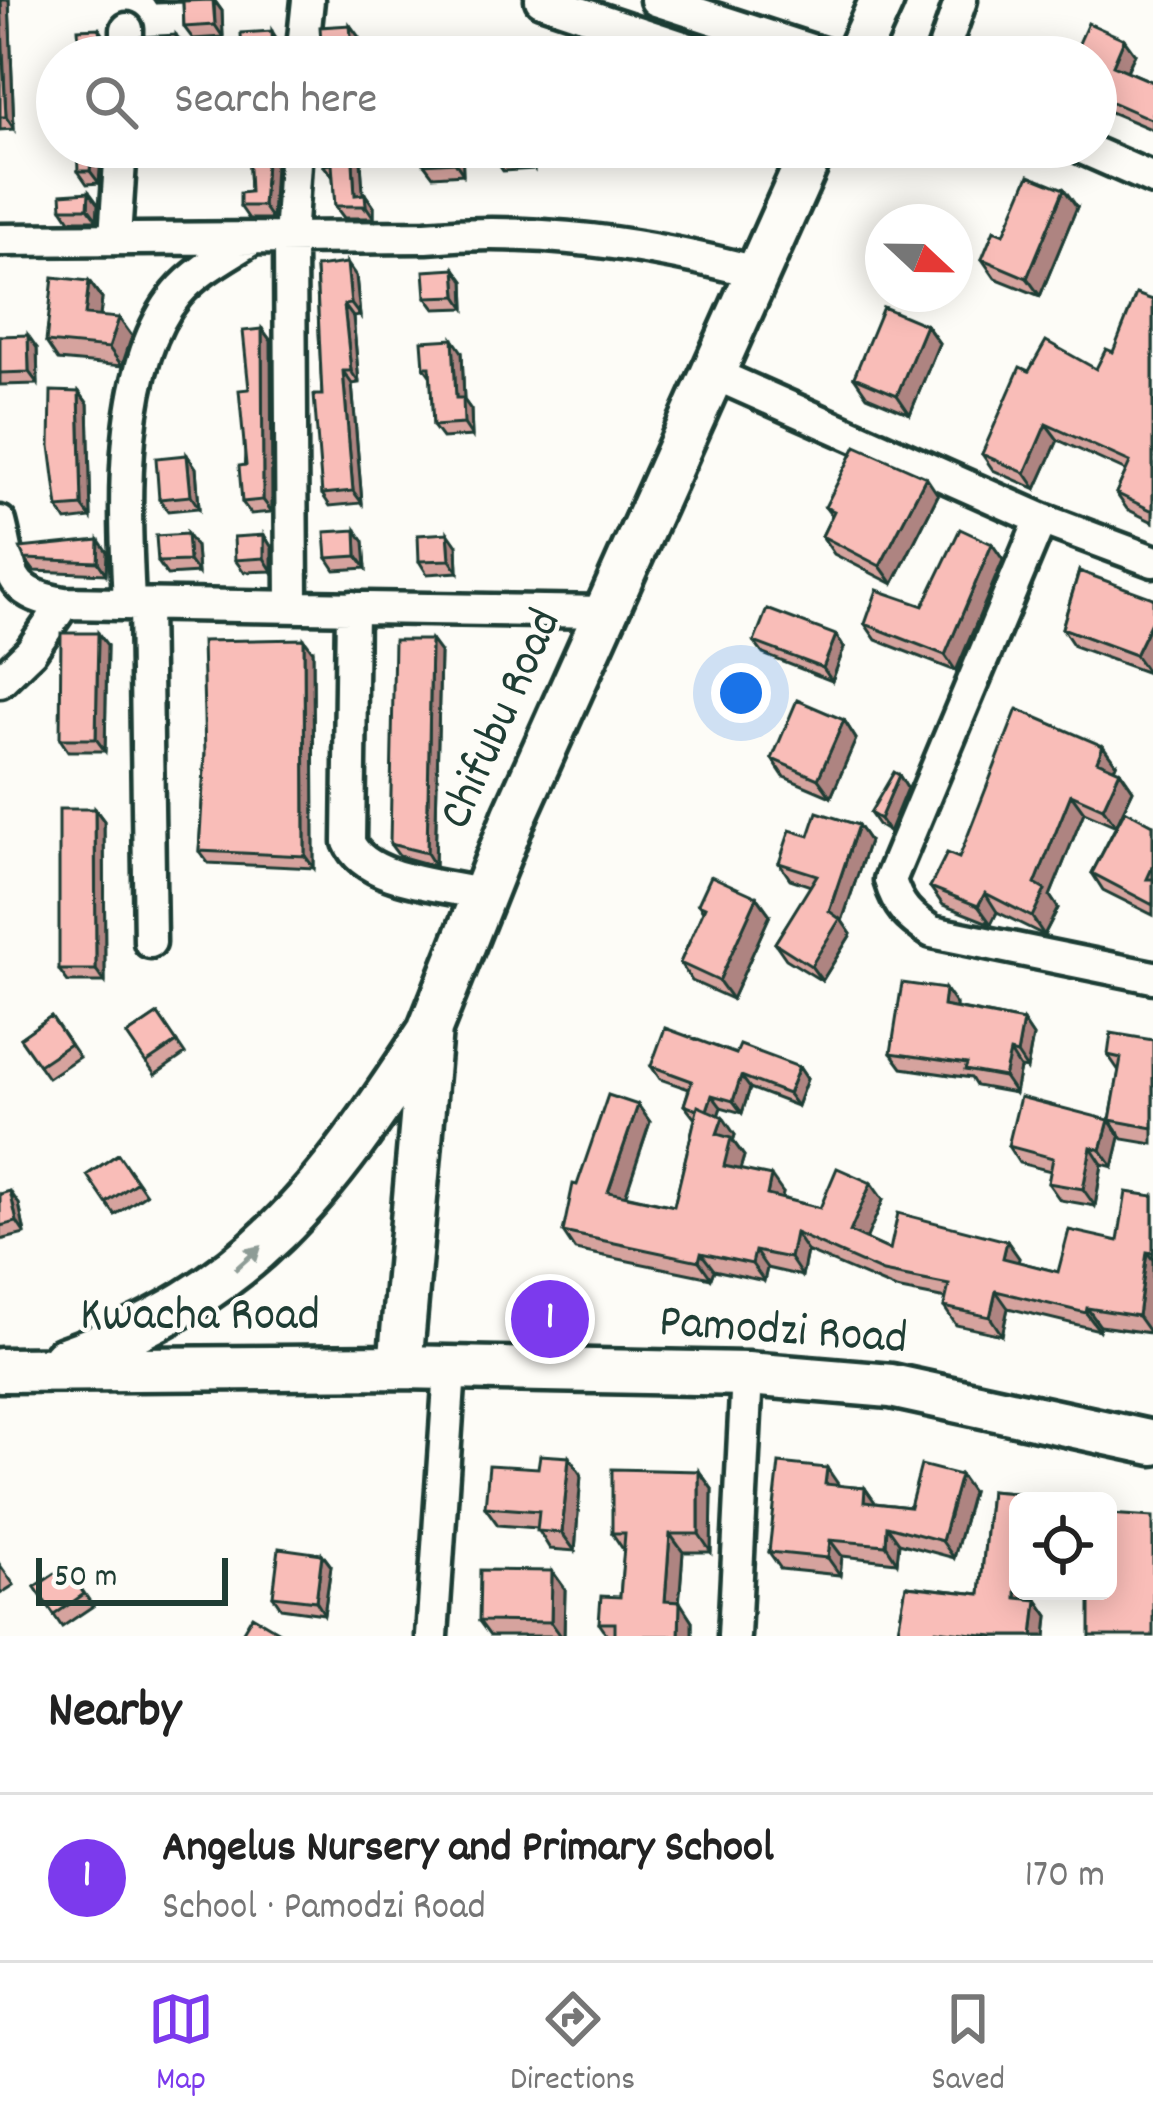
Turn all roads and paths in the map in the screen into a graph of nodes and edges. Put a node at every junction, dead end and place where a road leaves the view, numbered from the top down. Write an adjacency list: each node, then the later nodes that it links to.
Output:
1 (308, 0): 6 (street)
2 (541, 0): 7 (street)
3 (881, 0): 9 (main road)
4 (961, 0): 10 (street)
5 (664, 1): 8 (street)
6 (304, 36)
7 (650, 36)
8 (788, 36)
9 (865, 36)
10 (948, 36)
11 (1117, 163): 15 (street)
12 (120, 168): 16 (street)
13 (295, 168): 17 (street)
14 (804, 168): 20 (main road, Chifubu Road)
15 (1153, 179)
16 (115, 236): 18 (street); 19 (street)
17 (290, 238): 18 (street); 20 (street); 27 (street)
18 (252, 239): 26 (street)
19 (0, 240)
20 (756, 272): 21 (main road, Chifubu Road)
21 (710, 372): 22 (street); 29 (main road, Chifubu Road)
22 (1041, 519): 24 (street); 33 (street)
23 (0, 522): 25 (street)
24 (1153, 561)
25 (64, 603): 26 (street); 30 (street)
26 (136, 604): 27 (street); 32 (street)
27 (292, 605): 28 (street)
28 (352, 607): 29 (street); 31 (street)
29 (608, 612): 31 (main road, Chifubu Road)
30 (0, 681)
31 (481, 894): 34 (main road, Chifubu Road)
32 (150, 942)
33 (1153, 977)
34 (430, 1029): 35 (main road, Chifubu Road); 36 (main road, one-way to 34)
35 (400, 1367): 36 (main road, Kwacha Road); 37 (main road, Pamodzi Road)
36 (17, 1370)
37 (450, 1370): 38 (main road, Pamodzi Road); 40 (street)
38 (747, 1374): 39 (main road, Pamodzi Road); 41 (street)
39 (1153, 1443)
40 (432, 1636)
41 (734, 1636)

